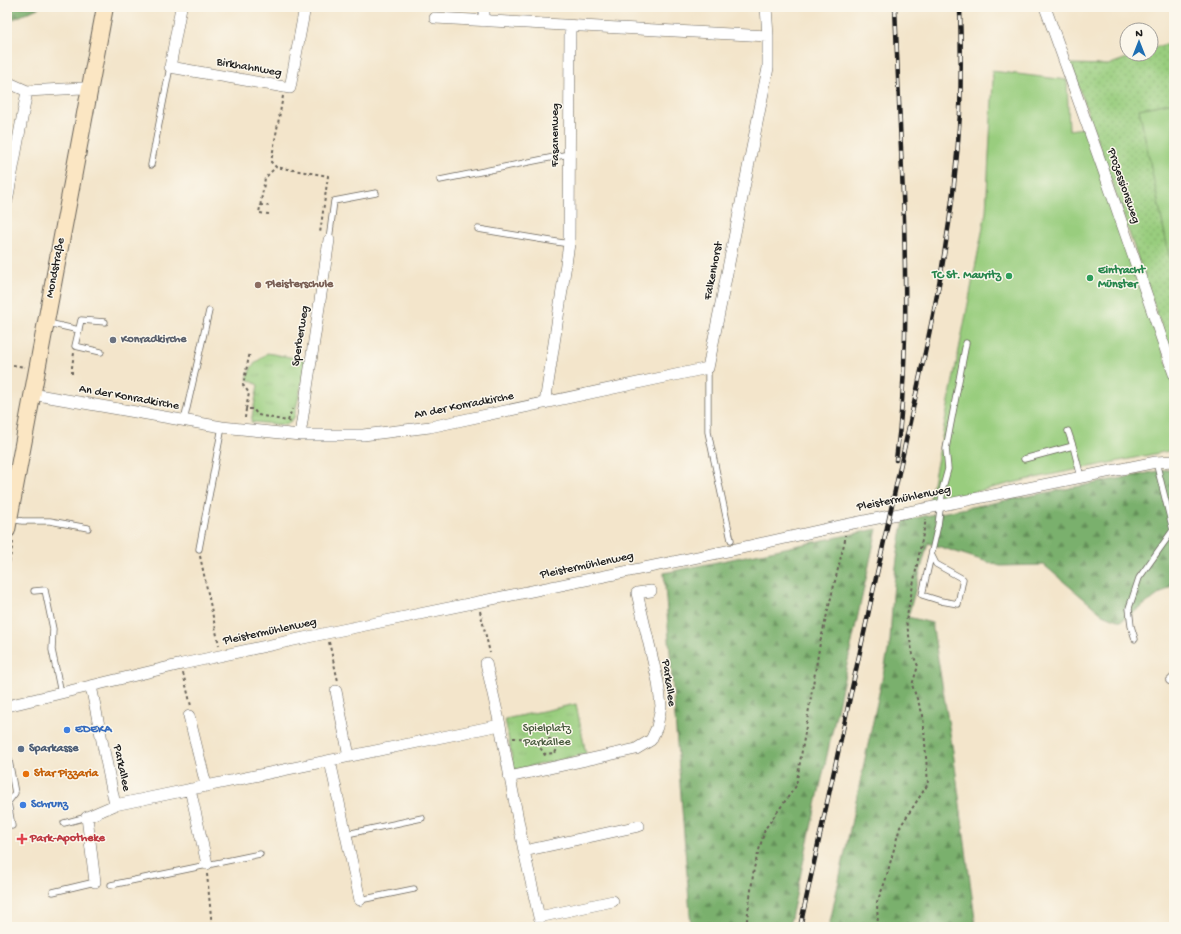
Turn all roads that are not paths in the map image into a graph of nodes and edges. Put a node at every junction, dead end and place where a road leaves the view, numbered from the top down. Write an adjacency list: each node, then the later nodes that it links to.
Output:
1 (105, 7): 13 (street, Mondstraße)
2 (181, 7): 11 (street)
3 (305, 7): 11 (street, Birkhahnweg)
4 (484, 7): 8 (street)
5 (766, 7): 10 (street, Falkenhorst)
6 (1045, 7): 31 (street, Prozessionsweg)
7 (435, 18): 8 (street)
8 (484, 21): 9 (street)
9 (570, 26): 10 (street); 15 (street, Fasanenweg)
10 (768, 36): 30 (street, Falkenhorst)
11 (170, 67): 16 (lane)
12 (7, 82): 14 (street)
13 (89, 89): 14 (street); 25 (street, Mondstraße)
14 (27, 91): 17 (street)
15 (569, 154): 18 (lane); 23 (street, Fasanenweg)
16 (151, 165)
17 (10, 167): 20 (street)
18 (440, 180)
19 (376, 193): 22 (lane)
20 (7, 201)
21 (478, 229): 23 (lane)
22 (329, 240): 37 (street, Sperberweg)
23 (569, 244): 33 (street, Fasanenweg)
24 (209, 311): 34 (lane)
25 (46, 322): 27 (lane); 32 (street, Mondstraße)
26 (105, 322): 27 (lane)
27 (79, 330): 29 (lane)
28 (966, 343): 43 (lane)
29 (101, 352)
30 (708, 368): 33 (street, An der Konradkirche); 47 (lane, Falkenhorst)
31 (1174, 374)
32 (32, 394): 34 (street, An der Konradkirche); 44 (street, Mondstraße)
33 (545, 402): 37 (street, An der Konradkirche)
34 (184, 421): 35 (street, An der Konradkirche)
35 (222, 427): 37 (street, An der Konradkirche); 48 (lane)
36 (1068, 431): 38 (lane)
37 (300, 435)
38 (1073, 446): 39 (lane); 42 (lane)
39 (1024, 459)
40 (1174, 461): 41 (street, Pleistermühlenweg)
41 (1156, 462): 42 (street, Pleistermühlenweg); 46 (lane)
42 (1081, 477): 43 (street, Pleistermühlenweg)
43 (941, 505): 49 (lane); 56 (street, Pleistermühlenweg)
44 (8, 524): 45 (lane)
45 (88, 528)
46 (1173, 532): 52 (lane)
47 (731, 540)
48 (199, 549)
49 (932, 556): 49 (lane)
50 (34, 591): 58 (lane)
51 (651, 591): 65 (street, Parkallee)
52 (1135, 639)
53 (486, 663): 61 (street)
54 (1174, 676): 55 (lane)
55 (1169, 680)
56 (91, 686): 58 (street, Pleistermühlenweg); 68 (street, Parkallee)
57 (336, 691): 63 (street)
58 (61, 693): 59 (street, Pleistermühlenweg)
59 (7, 706)
60 (189, 716): 66 (street)
61 (500, 725): 63 (street, Parkallee); 65 (street)
62 (7, 749): 72 (lane)
63 (349, 756): 64 (street, Parkallee)
64 (330, 761): 66 (street, Parkallee); 74 (street)
65 (509, 777): 75 (street)
66 (206, 785): 67 (street, Parkallee)
67 (190, 789): 68 (street, Parkallee); 77 (street)
68 (115, 805): 69 (street)
69 (87, 817): 71 (lane); 78 (street)
70 (422, 818): 74 (lane)
71 (64, 822)
72 (12, 826)
73 (639, 826): 75 (street)
74 (347, 834): 82 (street)
75 (524, 851): 83 (street)
76 (260, 854): 77 (lane)
77 (207, 864): 79 (lane)
78 (96, 882): 81 (lane)
79 (111, 885)
80 (414, 889): 82 (lane)
81 (53, 892)
82 (360, 900)
83 (613, 901)

